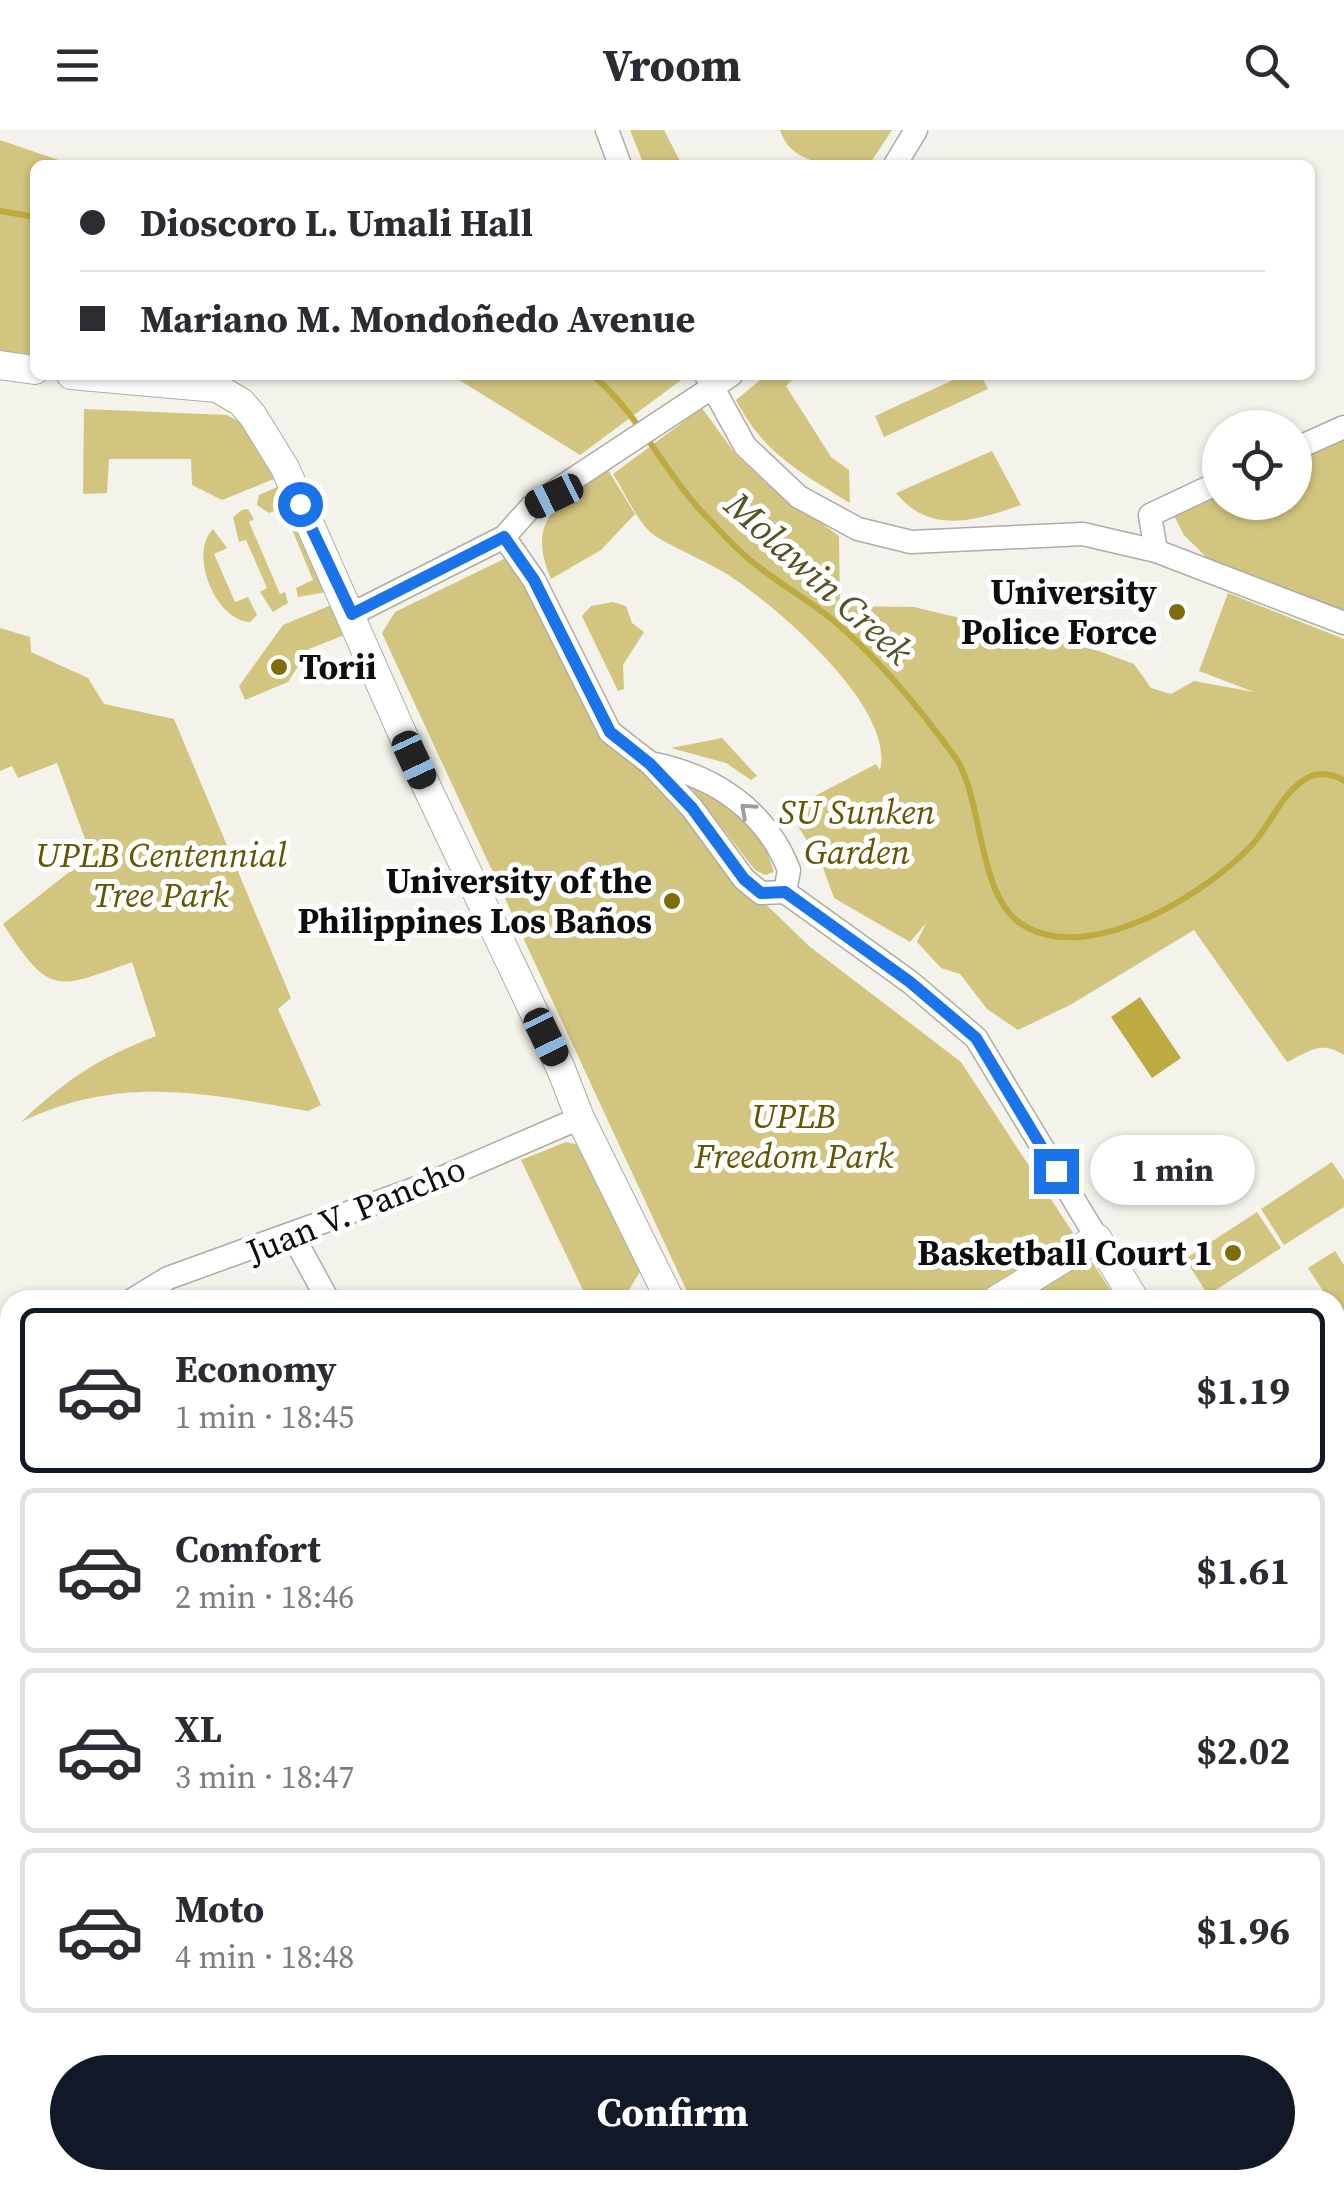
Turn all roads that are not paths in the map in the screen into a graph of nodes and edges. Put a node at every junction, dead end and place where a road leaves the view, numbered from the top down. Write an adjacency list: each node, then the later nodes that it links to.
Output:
1 (607, 130): 3 (street)
2 (916, 130): 4 (street)
3 (618, 160)
4 (898, 160)
5 (0, 365): 6 (street)
6 (30, 369)
7 (128, 380): 15 (street)
8 (715, 380): 13 (street)
9 (716, 380): 14 (street)
10 (1344, 427): 11 (street)
11 (1312, 441)
12 (1202, 490): 14 (street)
13 (504, 537): 15 (street); 17 (street)
14 (1156, 551): 16 (street)
15 (352, 614): 19 (street)
16 (1344, 623)
17 (650, 764): 18 (street); 18 (street, one-way to 17)
18 (785, 892): 21 (street)
19 (580, 1118): 20 (street, Juan V. Pancho); 24 (street)
20 (293, 1236): 22 (street, Juan V. Pancho); 23 (street)
21 (1096, 1238): 25 (street); 26 (street)
22 (148, 1290)
23 (323, 1290)
24 (665, 1290)
25 (1012, 1290)
26 (1130, 1290)

